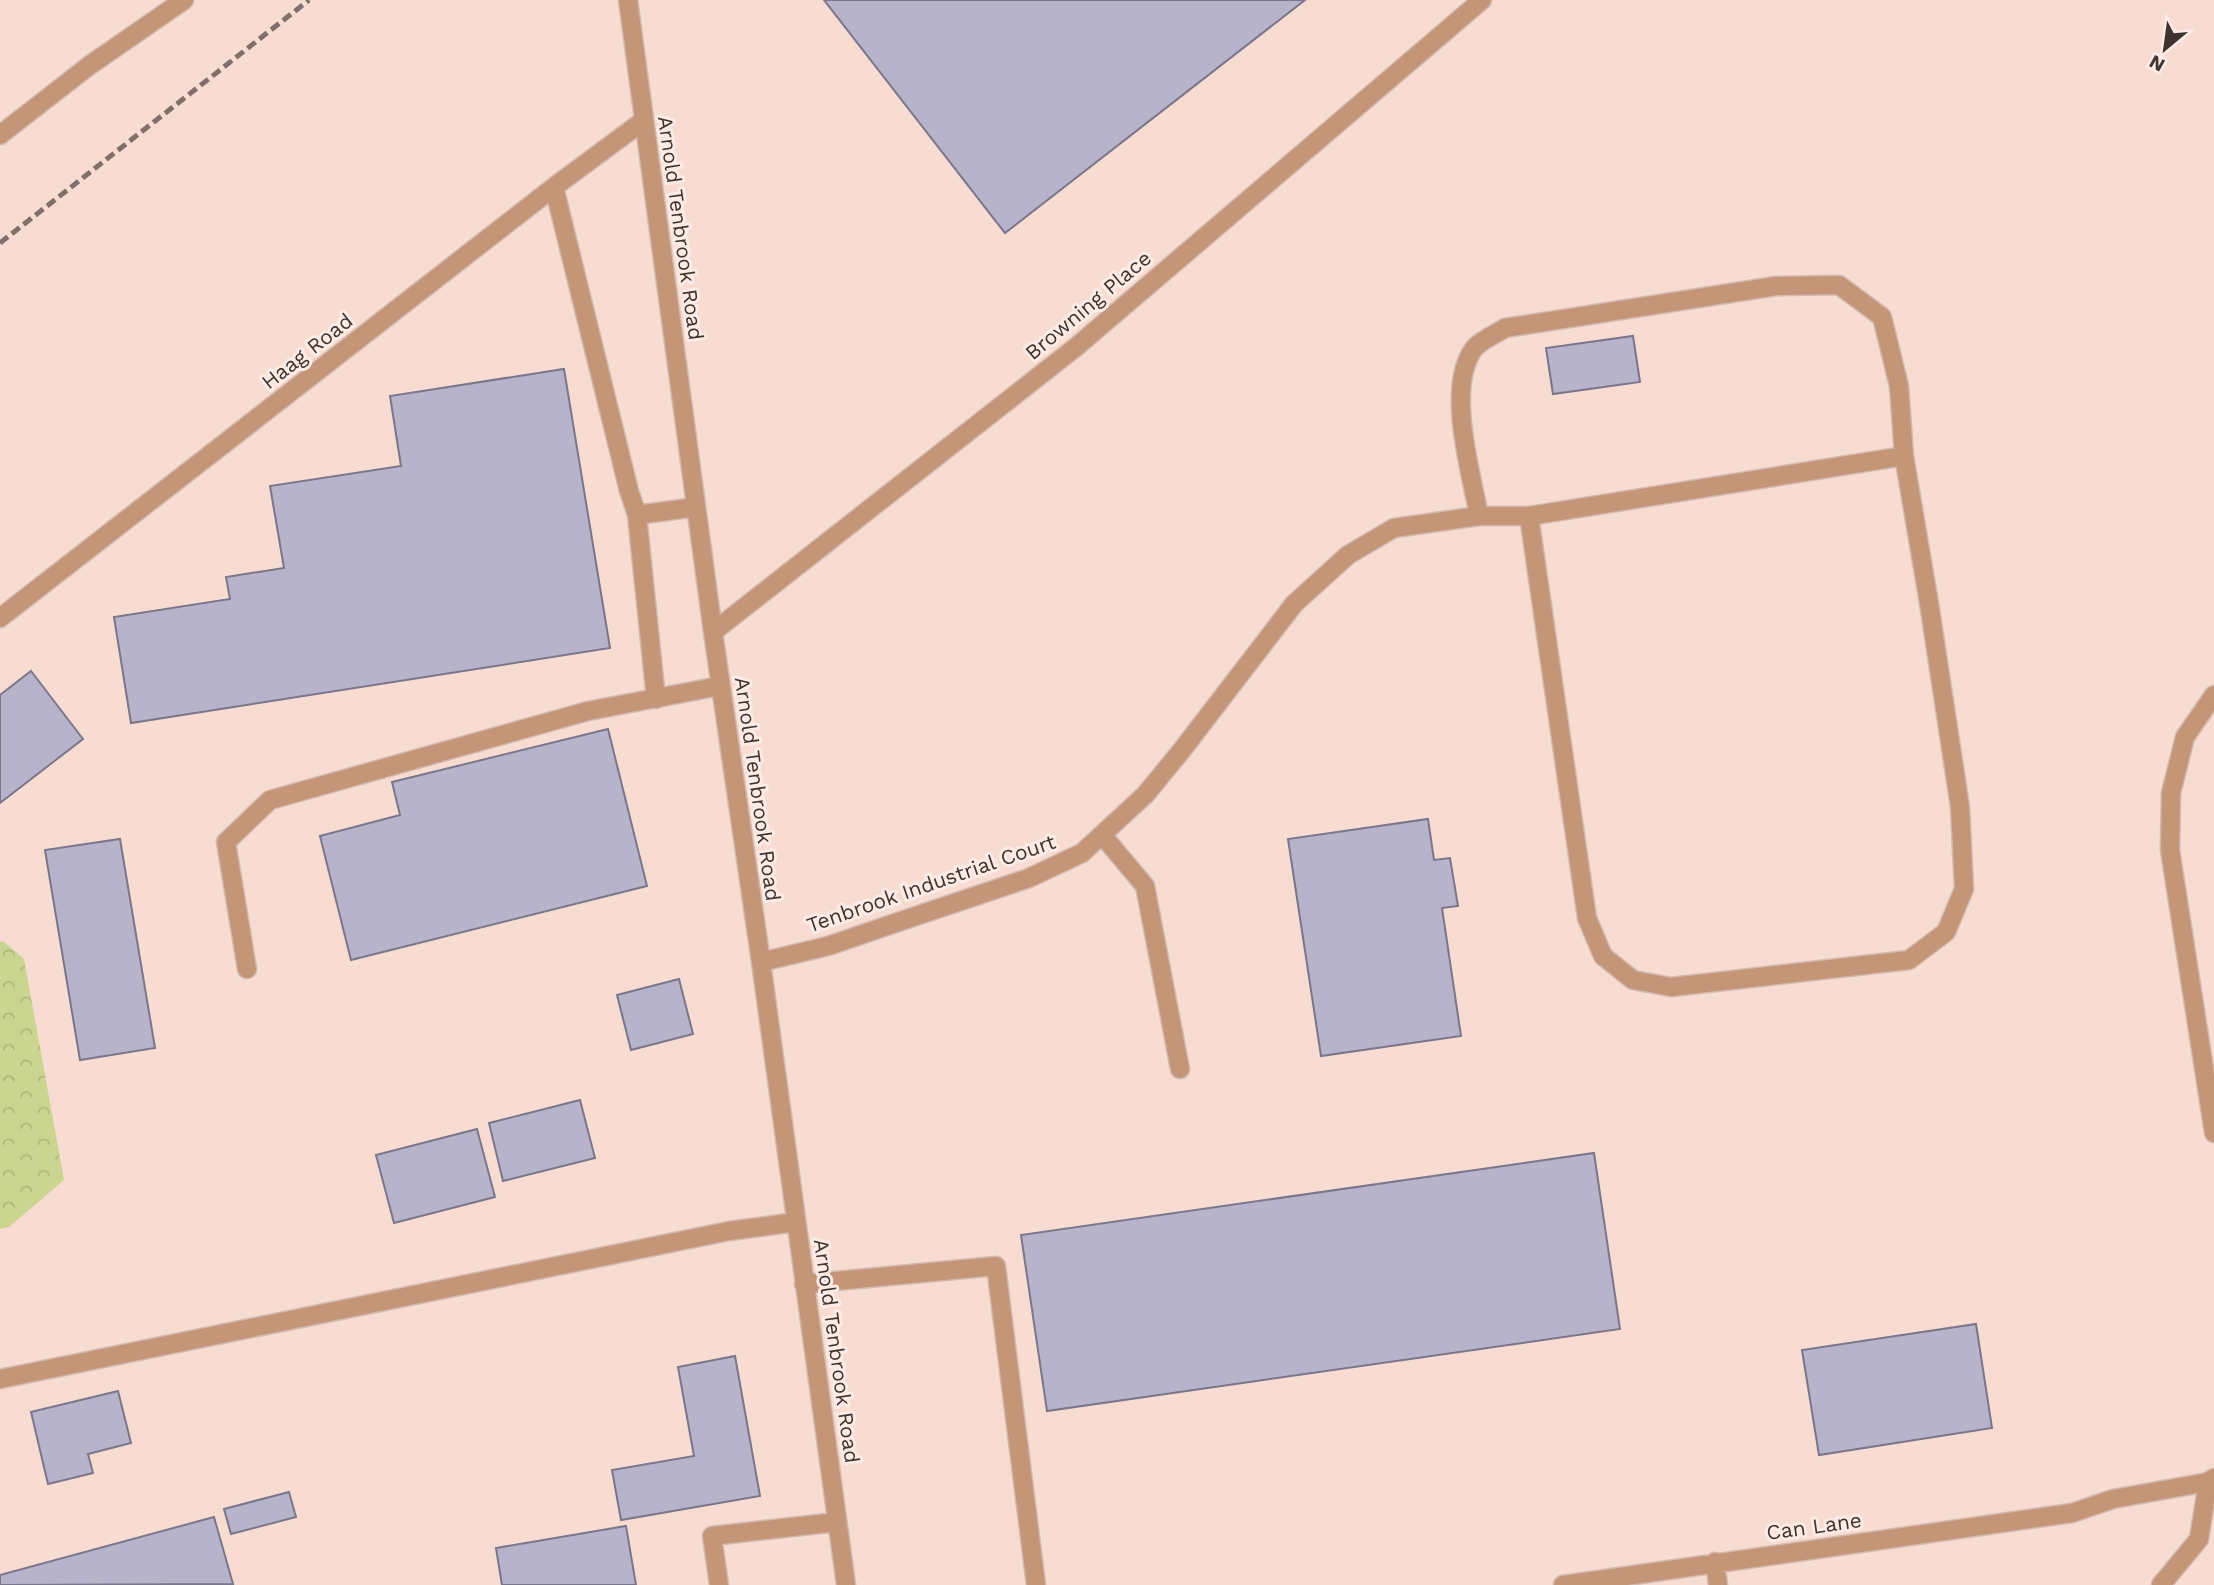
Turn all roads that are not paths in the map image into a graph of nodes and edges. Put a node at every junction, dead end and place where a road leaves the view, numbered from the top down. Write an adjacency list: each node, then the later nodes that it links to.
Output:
1 (184, 0): 5 (street)
2 (628, 0): 4 (street, Arnold Tenbrook Road)
3 (1482, 0): 13 (street, Browning Place)
4 (643, 121): 6 (street, Haag Road); 8 (street, Arnold Tenbrook Road)
5 (0, 135)
6 (554, 187): 9 (street); 12 (street, Haag Road)
7 (1904, 456): 10 (street); 11 (street, Tenbrook Industrial Court); 11 (street)
8 (696, 507): 9 (street); 13 (street, Arnold Tenbrook Road)
9 (637, 515): 16 (street)
10 (1479, 516): 11 (street, Tenbrook Industrial Court); 17 (street, Tenbrook Industrial Court)
11 (1529, 516)
12 (0, 618)
13 (713, 632): 14 (street, Arnold Tenbrook Road)
14 (720, 686): 16 (street); 18 (street, Arnold Tenbrook Road)
15 (2214, 695): 21 (street)
16 (656, 699): 19 (street)
17 (1102, 836): 18 (street, Tenbrook Industrial Court); 20 (street)
18 (761, 962): 22 (street, Arnold Tenbrook Road)
19 (247, 969)
20 (1180, 1069)
21 (2214, 1133)
22 (796, 1222): 23 (street, Arnold Tenbrook Road); 24 (street)
23 (804, 1284): 26 (street, Arnold Tenbrook Road); 30 (street)
24 (0, 1379)
25 (2211, 1480): 27 (street, Can Lane); 33 (street)
26 (837, 1522): 28 (street); 29 (street, Arnold Tenbrook Road)
27 (1715, 1562): 31 (street, Can Lane); 32 (street)
28 (719, 1585)
29 (846, 1585)
30 (1036, 1585)
31 (1563, 1585)
32 (1718, 1585)
33 (2161, 1585)

